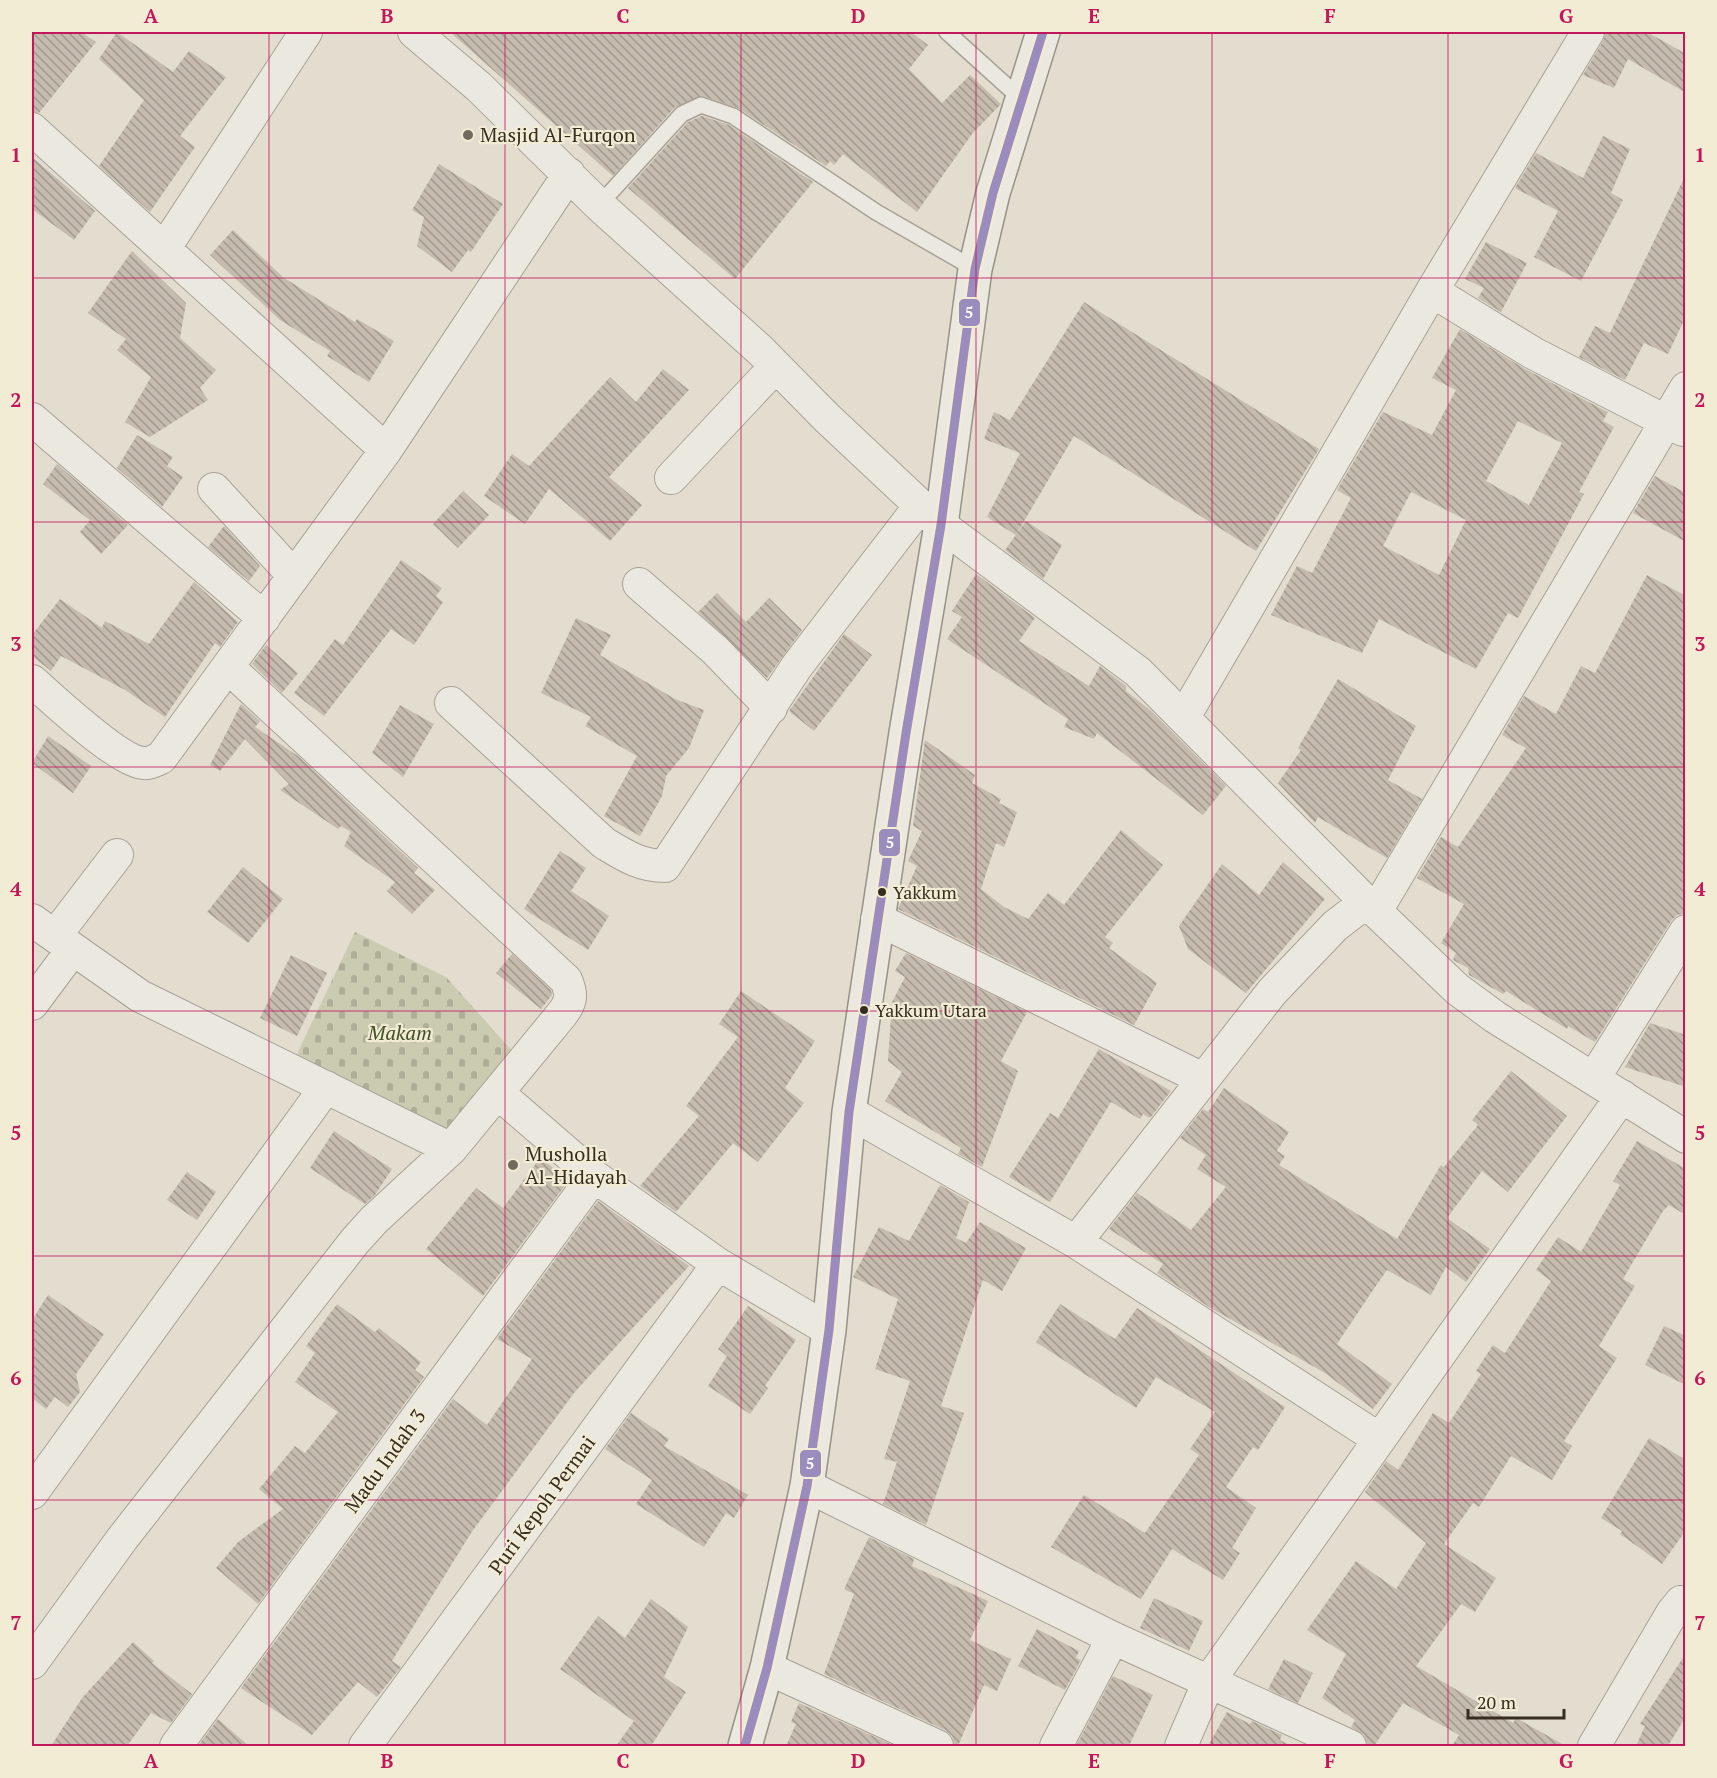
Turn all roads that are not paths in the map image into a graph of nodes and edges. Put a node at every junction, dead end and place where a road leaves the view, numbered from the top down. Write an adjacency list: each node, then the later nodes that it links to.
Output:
1 (306, 32): 10 (street)
2 (414, 32): 8 (street)
3 (947, 32): 6 (lane)
4 (1043, 32): 6 (main road)
5 (1588, 32): 12 (street)
6 (1020, 98): 11 (main road)
7 (32, 129): 10 (street)
8 (569, 174): 9 (street); 17 (street)
9 (599, 205): 11 (lane); 13 (street)
10 (164, 249): 17 (street)
11 (975, 269): 20 (main road)
12 (1432, 291): 16 (street); 28 (street)
13 (776, 367): 18 (street); 20 (street)
14 (1686, 388): 16 (street)
15 (32, 419): 23 (street)
16 (1676, 425): 30 (street)
17 (386, 450): 21 (street)
18 (671, 478)
19 (214, 489): 21 (street)
20 (931, 515): 27 (street); 28 (street); 31 (main road)
21 (294, 576): 23 (street)
22 (639, 584): 27 (street)
23 (264, 618): 24 (street)
24 (229, 668): 25 (street); 38 (street)
25 (32, 681)
26 (452, 704): 27 (street)
27 (771, 708)
28 (1184, 717): 30 (street)
29 (117, 855): 33 (street)
30 (1371, 907): 35 (street); 36 (street)
31 (877, 919): 36 (street); 40 (main road)
32 (1686, 931): 35 (street)
33 (53, 935): 34 (street); 37 (street)
34 (32, 1004)
35 (1594, 1078): 39 (street)
36 (1203, 1079): 44 (street)
37 (326, 1087): 42 (street); 49 (street)
38 (498, 1093): 42 (street); 43 (street)
39 (1622, 1096): 41 (street); 47 (street)
40 (849, 1112): 44 (street); 46 (main road)
41 (1686, 1137)
42 (451, 1149): 52 (street)
43 (594, 1176): 45 (street); 55 (street, Madu Indah 3)
44 (1076, 1242): 47 (street)
45 (718, 1264): 46 (street); 56 (street, Puri Kepoh Permai)
46 (829, 1330): 48 (main road)
47 (1379, 1439): 54 (street)
48 (807, 1486): 51 (street); 53 (main road)
49 (32, 1493)
50 (1684, 1602): 62 (street)
51 (1113, 1638): 54 (street); 59 (street)
52 (32, 1663)
53 (767, 1668): 57 (main road); 58 (street)
54 (1209, 1681): 60 (street); 61 (street)
55 (176, 1746)
56 (365, 1746)
57 (745, 1746)
58 (937, 1746)
59 (1056, 1746)
60 (1181, 1746)
61 (1350, 1746)
62 (1594, 1746)

